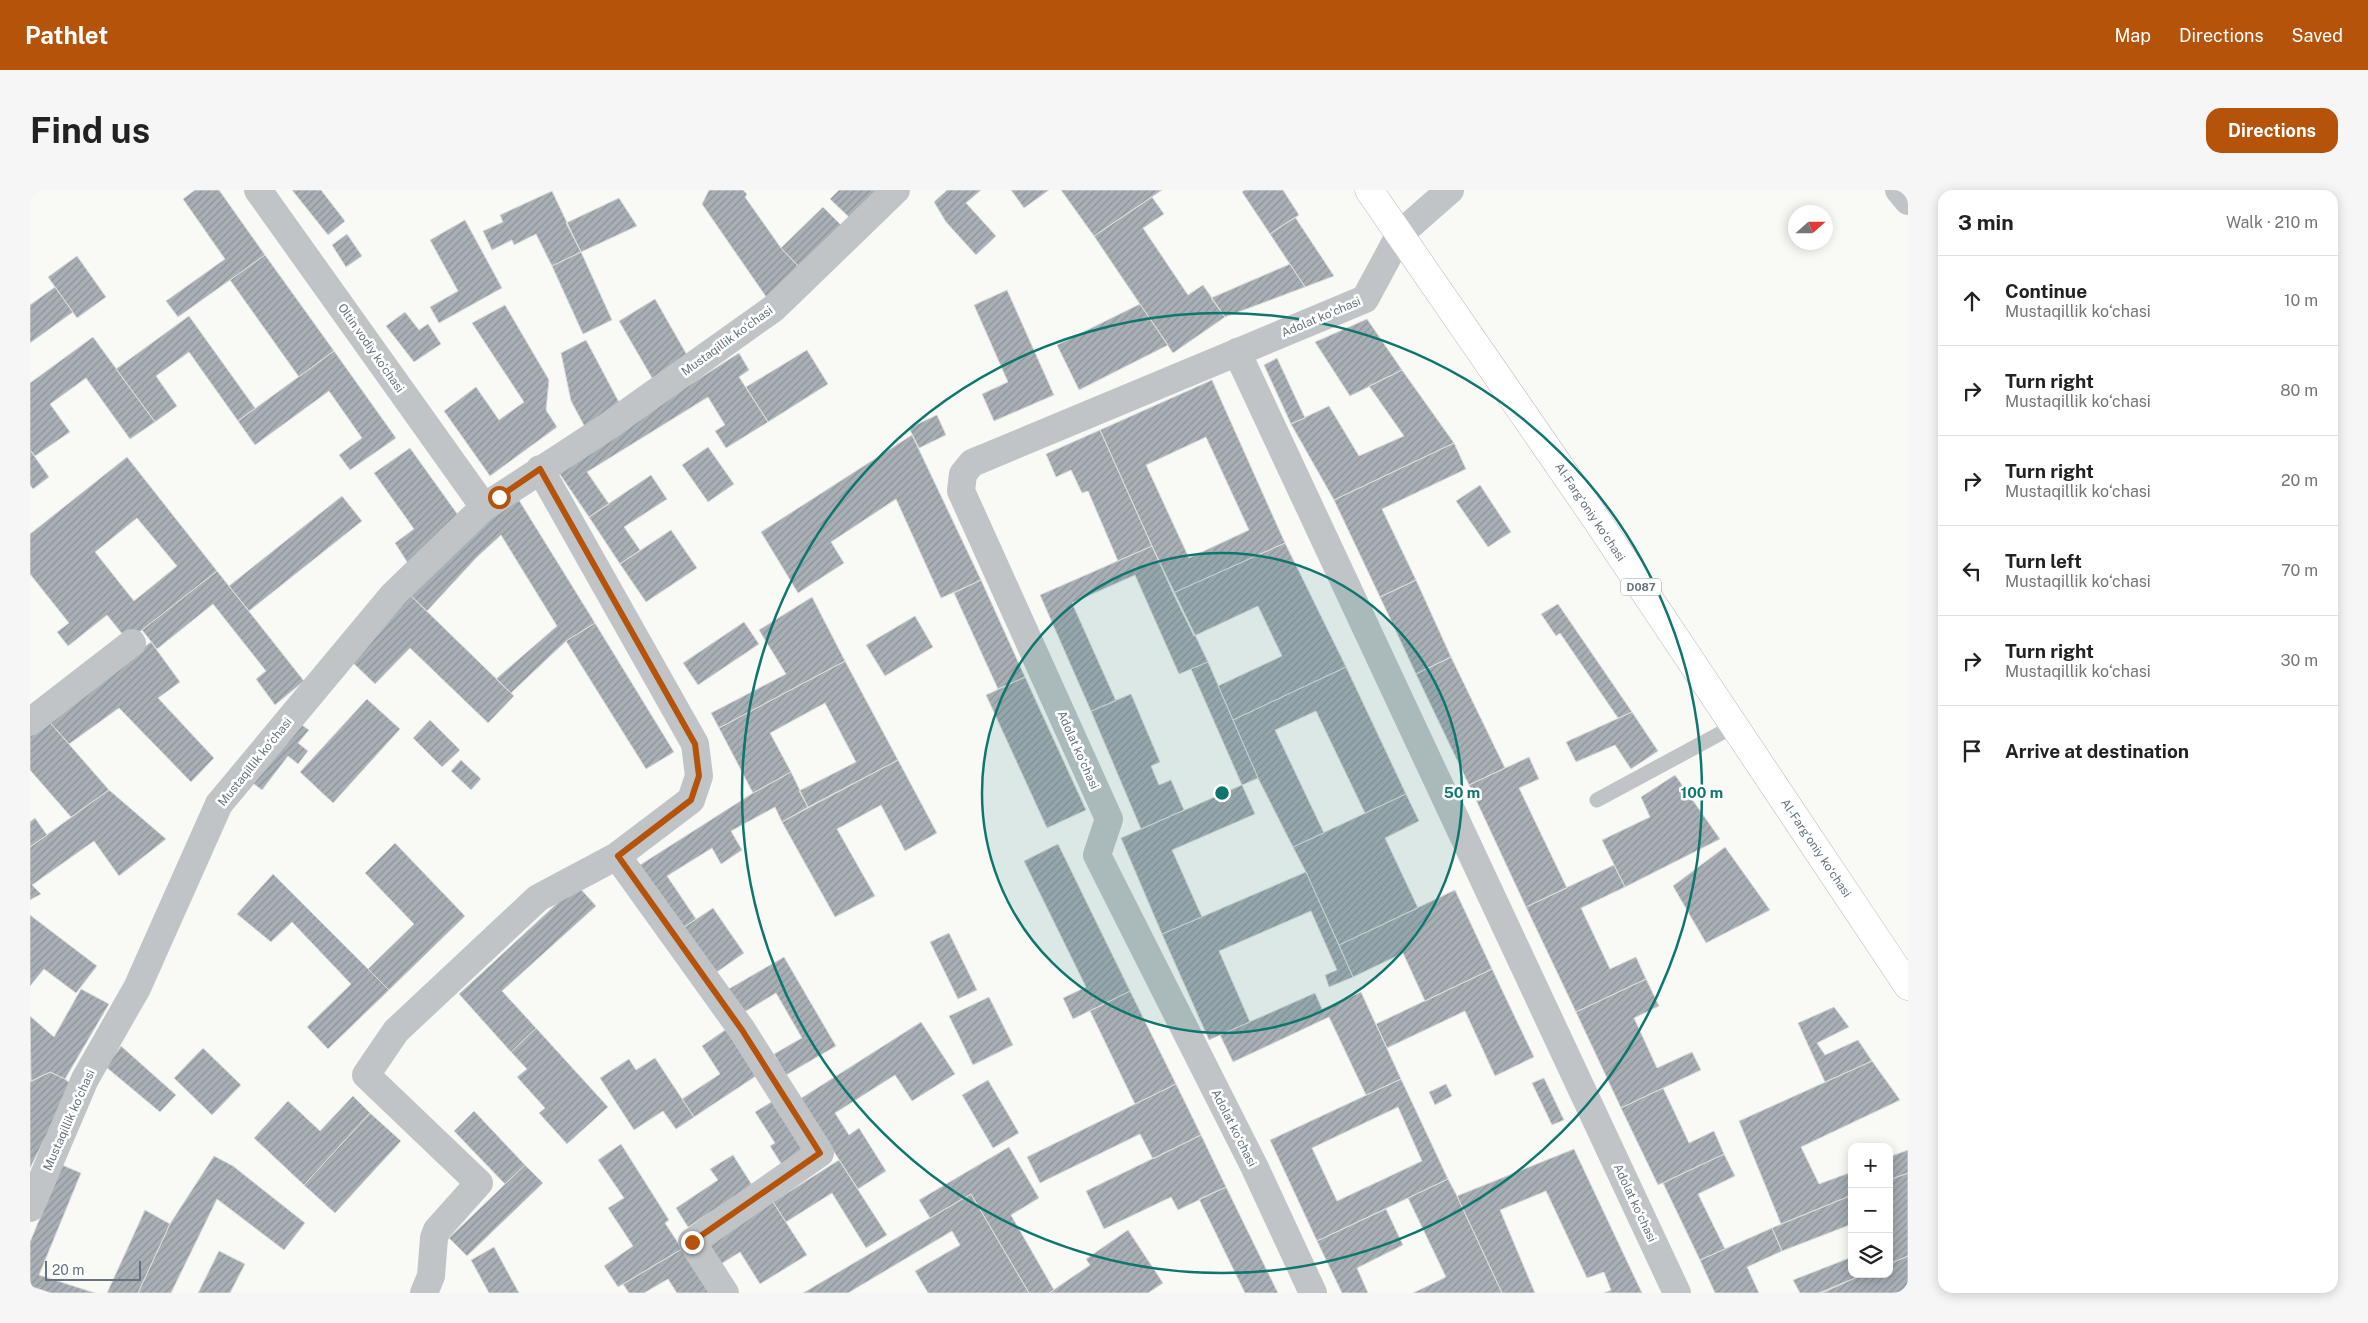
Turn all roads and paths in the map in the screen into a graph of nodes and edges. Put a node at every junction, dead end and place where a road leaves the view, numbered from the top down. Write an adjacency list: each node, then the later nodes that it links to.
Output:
1 (258, 190): 10 (street, Oltin vodiy ko'chasi)
2 (896, 190): 9 (street, Mustaqillik ko‘chasi)
3 (1370, 190): 7 (main road, Al-Fargʻoniy koʻchasi / D087)
4 (1450, 190): 7 (street)
5 (1899, 190): 6 (street)
6 (1908, 201)
7 (1400, 234): 8 (street, Adolat koʻchasi); 13 (main road, Al-Fargʻoniy koʻchasi / D087)
8 (1237, 352): 20 (street, Adolat koʻchasi); 21 (street, Adolat koʻchasi)
9 (540, 469): 10 (street, Mustaqillik ko‘chasi); 15 (street)
10 (484, 507): 17 (street, Mustaqillik ko‘chasi)
11 (132, 643): 12 (street)
12 (30, 722)
13 (1734, 726): 14 (lane); 16 (main road, Al-Fargʻoniy koʻchasi / D087)
14 (1597, 800)
15 (618, 856): 18 (street); 19 (street)
16 (1908, 986)
17 (30, 1208)
18 (424, 1293)
19 (725, 1293)
20 (1313, 1293)
21 (1677, 1293)

